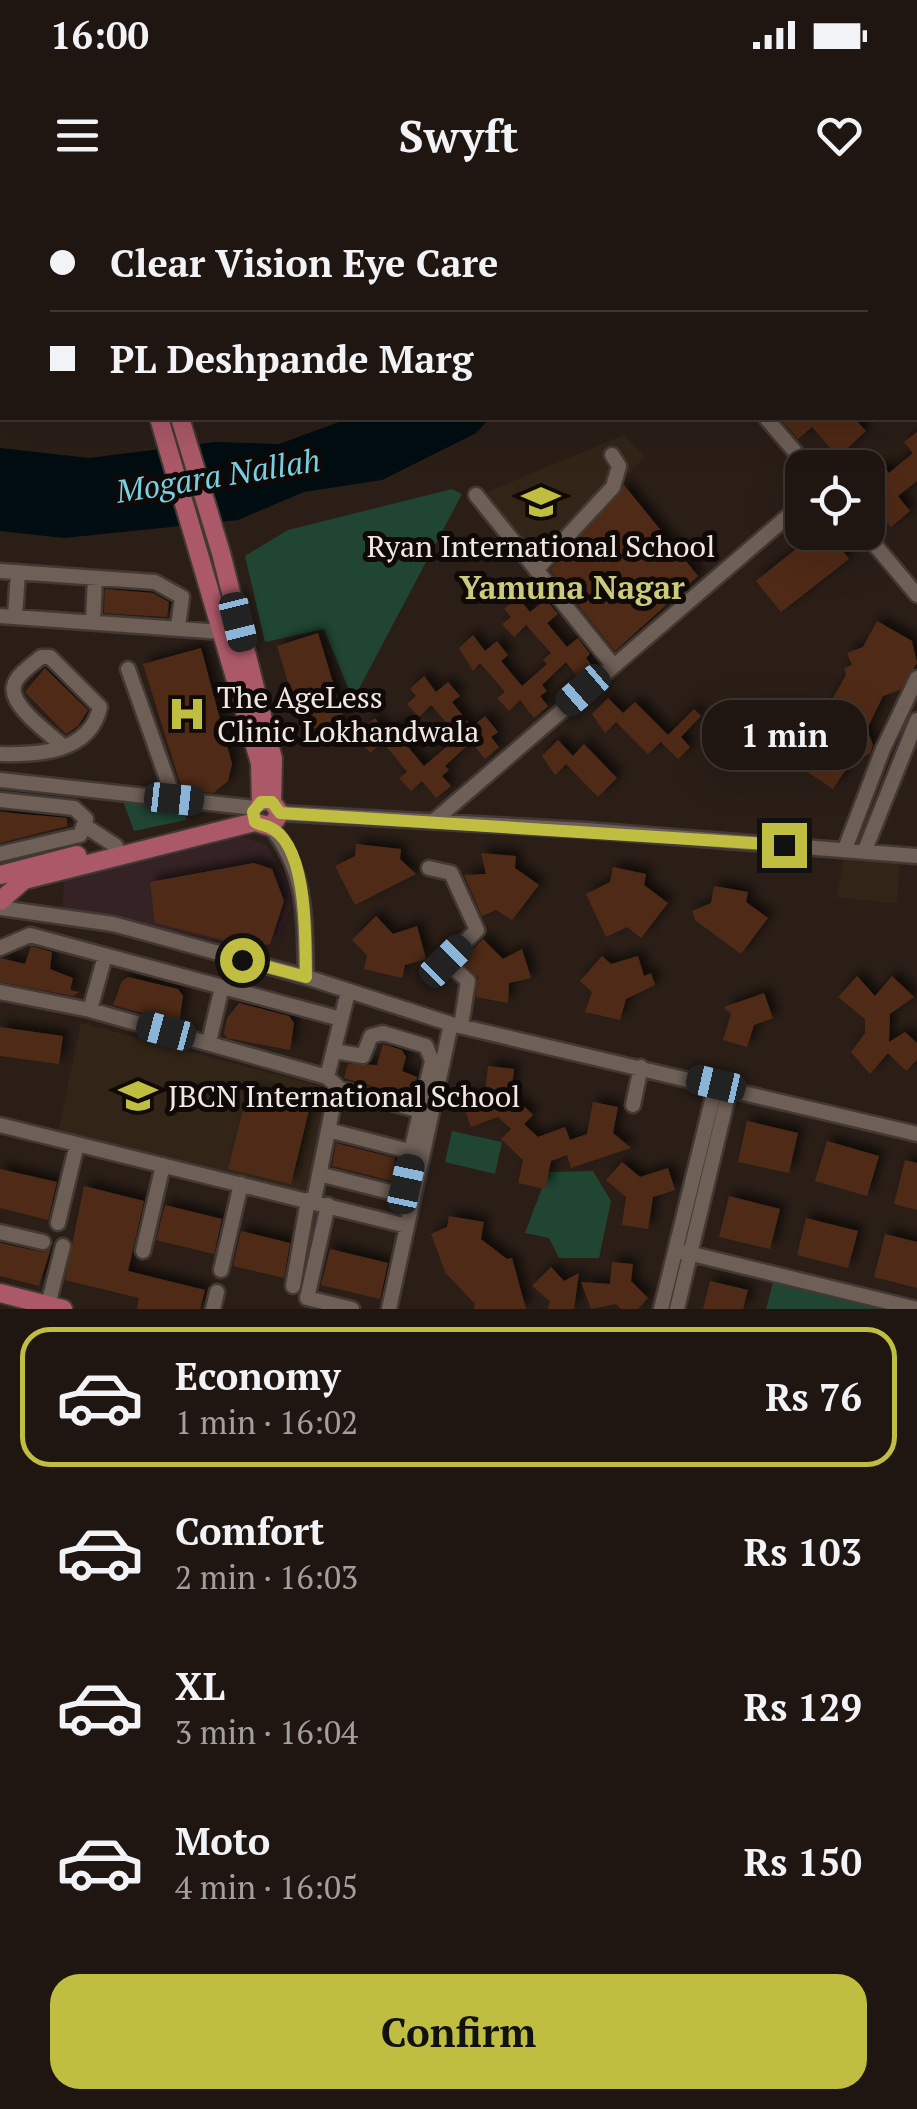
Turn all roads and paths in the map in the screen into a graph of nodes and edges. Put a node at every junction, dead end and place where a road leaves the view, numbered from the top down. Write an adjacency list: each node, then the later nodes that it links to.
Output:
1 (160, 420): 17 (main road)
2 (181, 420): 27 (main road)
3 (768, 420): 4 (street)
4 (794, 450)
5 (612, 455): 9 (street)
6 (476, 496): 9 (street)
7 (785, 518): 18 (street)
8 (879, 550): 13 (street)
9 (536, 570): 18 (street)
10 (0, 571): 11 (street)
11 (18, 572): 12 (street); 14 (street)
12 (95, 578): 15 (street); 16 (street)
13 (917, 595)
14 (8, 616): 15 (street)
15 (93, 622): 16 (street)
16 (178, 627): 17 (street)
17 (222, 632): 27 (main road)
18 (612, 665): 28 (street)
19 (128, 670): 25 (street)
20 (917, 678): 31 (street)
21 (917, 720): 32 (street)
22 (63, 746): 22 (street); 23 (street)
23 (0, 754)
24 (0, 780): 25 (street)
25 (174, 799): 27 (street)
26 (0, 800): 29 (street)
27 (264, 813): 28 (street); 30 (main road); 37 (main road); 40 (street)
28 (435, 820): 31 (street)
29 (85, 826): 30 (street); 33 (street)
30 (116, 846): 36 (main road)
31 (846, 849): 32 (street)
32 (865, 850): 34 (street)
33 (0, 854)
34 (917, 856)
35 (429, 868): 46 (street)
36 (0, 876)
37 (0, 904): 40 (street)
38 (0, 948): 39 (street)
39 (105, 956): 41 (street); 44 (street)
40 (306, 977): 43 (street)
41 (222, 987): 45 (street); 47 (street)
42 (0, 992): 44 (street)
43 (348, 992): 45 (street); 46 (street)
44 (90, 1010): 47 (street)
45 (341, 1019): 48 (street)
46 (456, 1025): 49 (street); 64 (street)
47 (209, 1042): 50 (street)
48 (334, 1051): 50 (street); 53 (street)
49 (641, 1067): 51 (street); 52 (street)
50 (332, 1083): 53 (street); 55 (street)
51 (723, 1085): 56 (street); 69 (street)
52 (632, 1105)
53 (421, 1110): 58 (street)
54 (0, 1125): 57 (street)
55 (328, 1130): 58 (street); 60 (street)
56 (917, 1134)
57 (77, 1144): 59 (street); 63 (street)
58 (413, 1152): 60 (street)
59 (163, 1165): 61 (street); 68 (street)
60 (319, 1174): 62 (street)
61 (241, 1184): 62 (street); 70 (street)
62 (316, 1202): 64 (street); 71 (street); 77 (street)
63 (58, 1223)
64 (407, 1226): 78 (street)
65 (0, 1232): 66 (street)
66 (43, 1242)
67 (63, 1246): 74 (street)
68 (143, 1251)
69 (684, 1252): 75 (street); 79 (street); 80 (street)
70 (221, 1270)
71 (293, 1286)
72 (217, 1292): 76 (street)
73 (0, 1293): 74 (main road)
74 (56, 1307)
75 (917, 1308)
76 (213, 1309)
77 (352, 1309)
78 (390, 1309)
79 (661, 1309)
80 (677, 1309)

